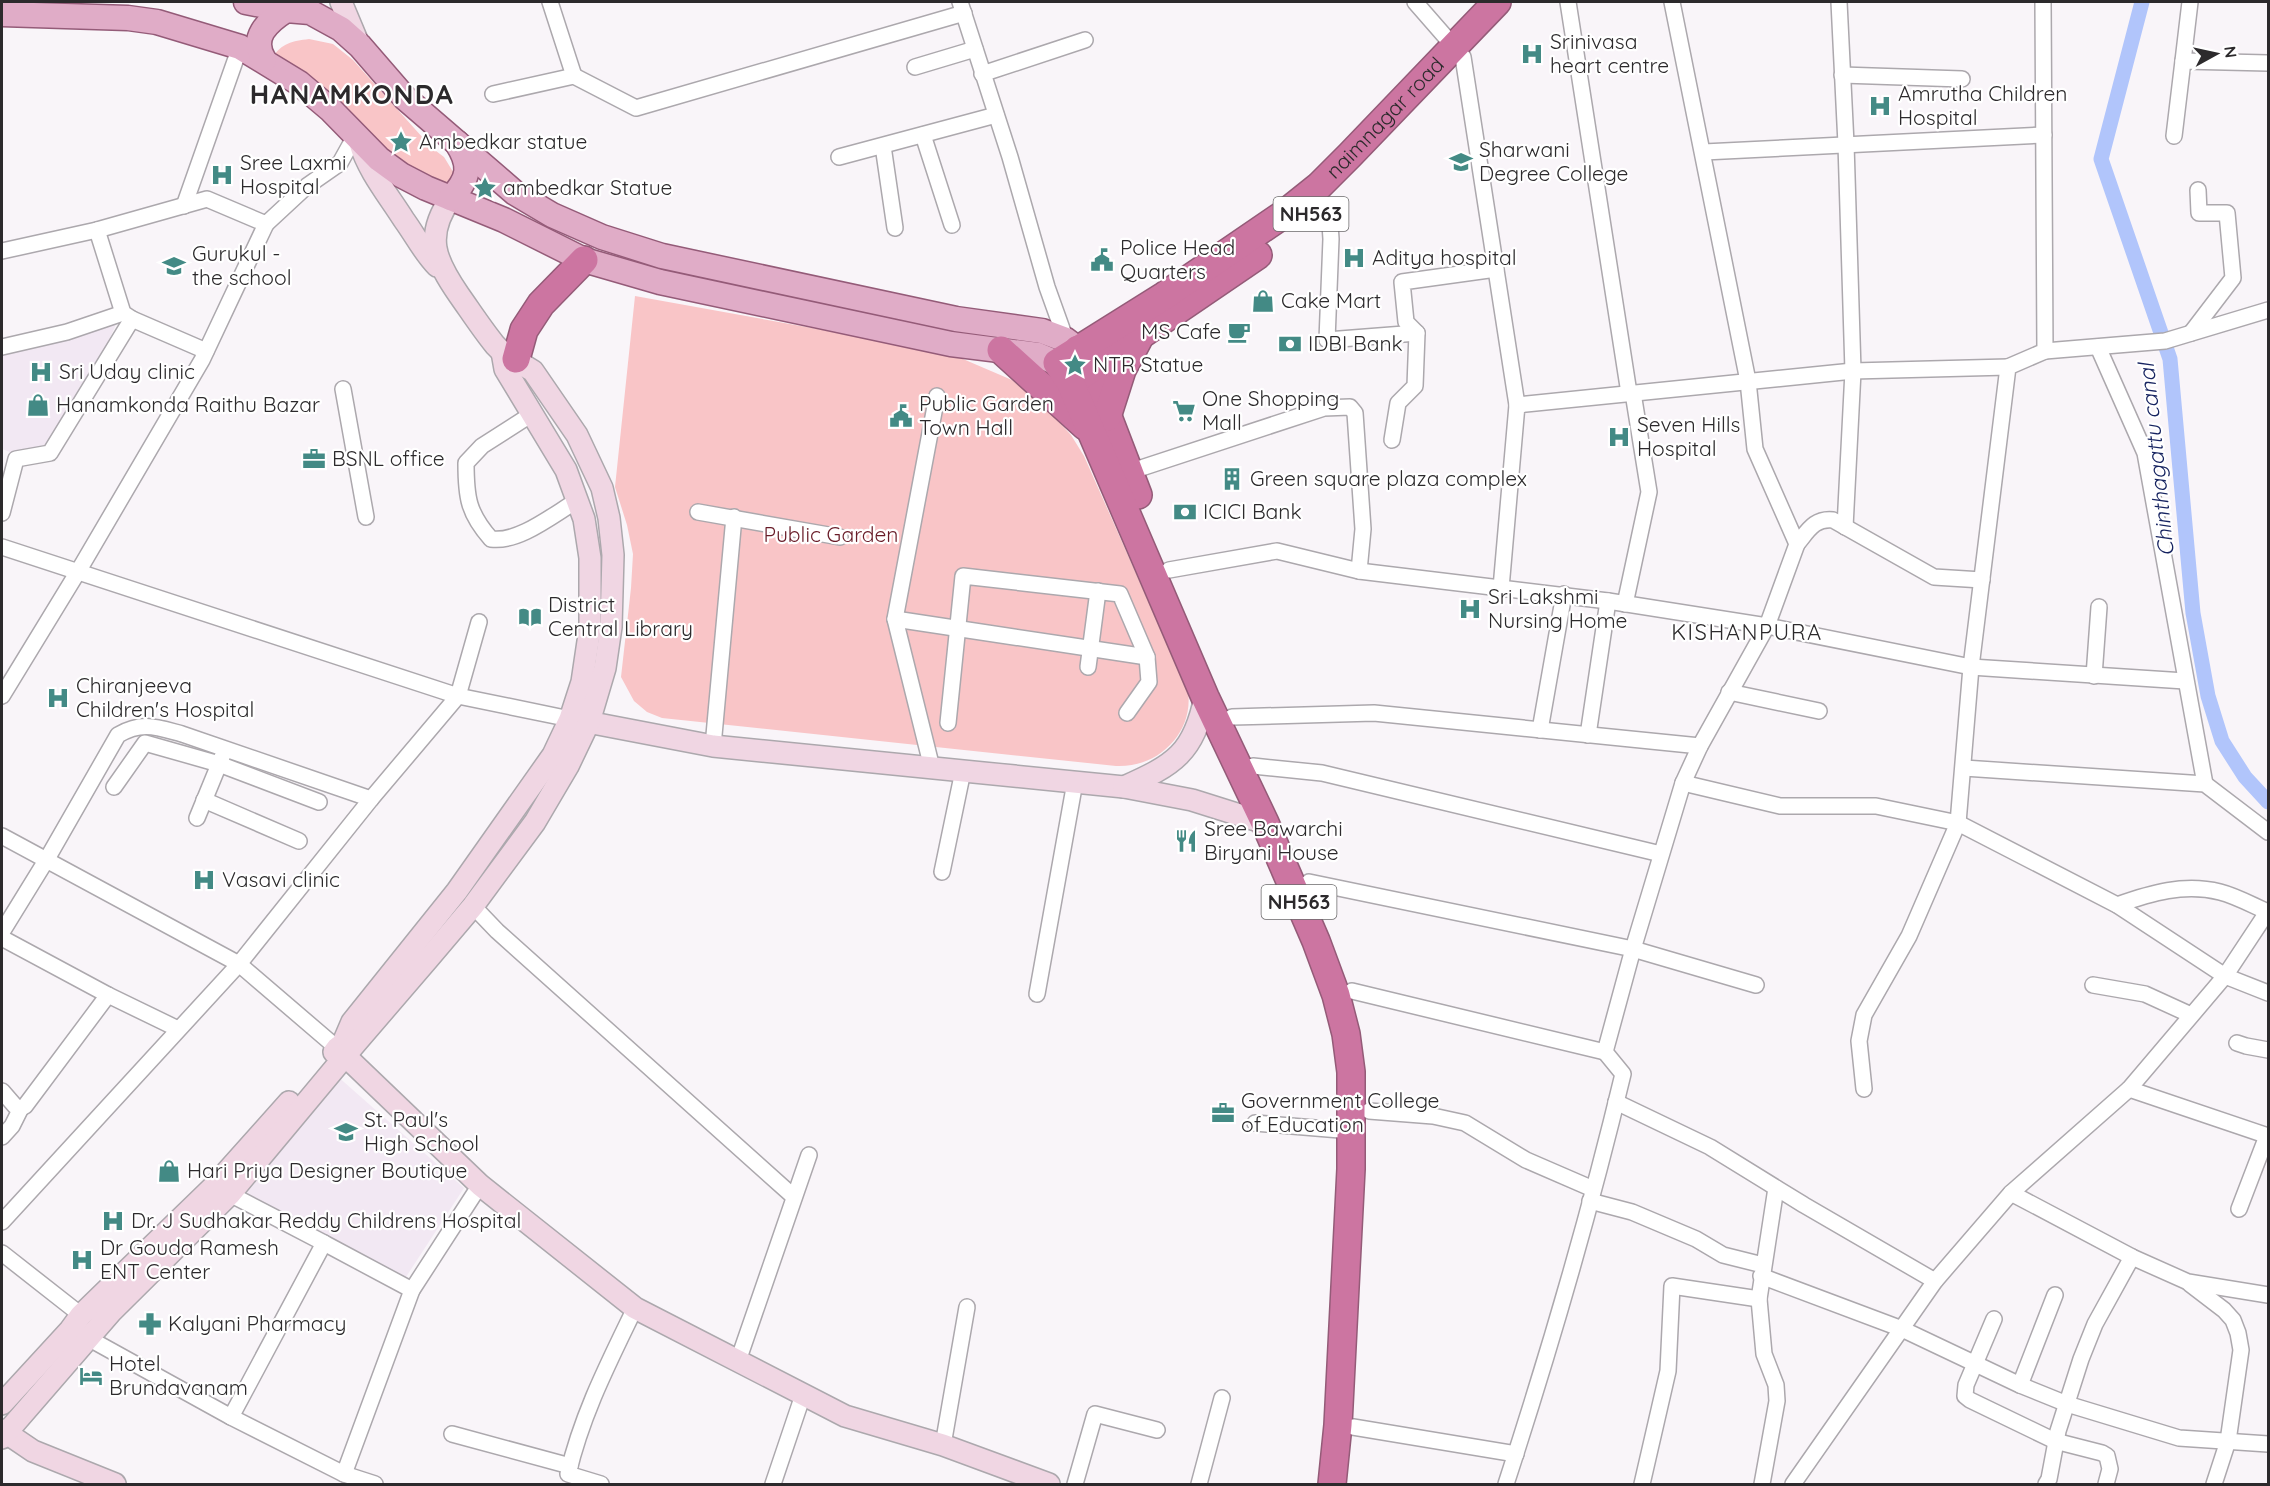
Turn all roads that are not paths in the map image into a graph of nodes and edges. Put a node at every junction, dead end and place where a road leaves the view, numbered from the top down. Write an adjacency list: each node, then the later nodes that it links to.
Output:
1 (246, 2): 14 (main road)
2 (341, 2): 18 (street)
3 (550, 2): 27 (street)
4 (1415, 2): 20 (street)
5 (1497, 2): 20 (highway, naimnagar road / NH563)
6 (1514, 2): 20 (highway, NH563)
7 (1568, 2): 68 (street)
8 (1672, 2): 38 (street)
9 (1839, 2): 26 (street)
10 (2043, 2): 32 (street)
11 (2190, 2): 22 (street)
12 (310, 7): 14 (main road); 18 (main road)
13 (962, 8): 19 (street); 27 (street)
14 (286, 10): 21 (main road)
15 (2, 14): 17 (main road)
16 (1085, 40): 25 (street)
17 (240, 46): 21 (main road); 42 (street)
18 (360, 46): 35 (main road)
19 (975, 49): 24 (street); 25 (street)
20 (1458, 53): 43 (highway, NH563); 50 (street); 63 (highway, naimnagar road / NH563)
21 (264, 60): 34 (main road)
22 (2182, 61): 23 (street); 33 (street)
23 (2268, 63)
24 (915, 67)
25 (982, 74): 30 (street)
26 (1842, 75): 28 (street); 36 (street)
27 (574, 76): 29 (street)
28 (1962, 79)
29 (493, 94)
30 (996, 115): 31 (street); 63 (street)
31 (923, 135): 37 (street); 45 (street)
32 (2044, 135): 36 (street); 61 (street)
33 (2174, 136)
34 (357, 138): 41 (main road); 44 (street); 51 (street)
35 (457, 142): 41 (main road); 63 (main road)
36 (1846, 144): 38 (street); 65 (street)
37 (884, 146): 39 (street); 46 (street)
38 (1704, 152): 66 (street)
39 (839, 158)
40 (2199, 190): 55 (street)
41 (451, 198): 49 (main road); 51 (street)
42 (184, 206): 44 (street); 47 (street)
43 (1320, 208): 54 (street); 56 (highway, NH563)
44 (266, 224): 60 (street)
45 (952, 225)
46 (895, 228)
47 (97, 230): 48 (street); 53 (street)
48 (2, 251)
49 (584, 260): 59 (main road); 62 (highway)
50 (1496, 269): 54 (street); 70 (street)
51 (444, 273): 62 (street)
52 (2268, 310): 55 (street)
53 (128, 316): 57 (street); 60 (street); 77 (street)
54 (1417, 333): 73 (street)
55 (2191, 333): 58 (street)
56 (1140, 337): 63 (highway, NH563); 72 (highway)
57 (2, 347)
58 (2098, 347): 61 (street); 103 (street)
59 (1001, 350): 63 (main road); 72 (highway)
60 (206, 351): 84 (street)
61 (2044, 351): 64 (street)
62 (509, 356): 71 (street); 111 (street)
63 (1072, 361): 72 (highway, NH563)
64 (2008, 367): 65 (street); 87 (street)
65 (1853, 371): 66 (street); 80 (street)
66 (1748, 381): 68 (street); 82 (street)
67 (343, 389): 78 (street)
68 (1631, 393): 70 (street); 92 (street)
69 (937, 396): 94 (street)
70 (1517, 405): 88 (street)
71 (532, 414): 75 (street); 75 (street)
72 (1099, 424): 74 (highway, NH563); 107 (highway, NH563)
73 (1392, 440)
74 (1129, 472): 85 (highway, NH563); 86 (street)
75 (578, 500): 111 (street)
76 (698, 512): 79 (street)
77 (2, 513)
78 (366, 517)
79 (734, 517): 81 (street); 115 (street)
80 (1845, 527): 82 (street); 87 (street)
81 (840, 537)
82 (1797, 544): 96 (street)
83 (2, 547): 84 (street)
84 (79, 570): 105 (street); 106 (street)
85 (1169, 570): 86 (street); 110 (highway, NH563)
86 (1359, 571): 88 (street)
87 (1982, 580): 101 (street)
88 (1501, 588): 90 (street)
89 (1098, 591): 97 (street); 98 (street); 99 (street)
90 (1564, 594): 91 (street); 113 (street)
91 (1608, 601): 92 (street); 114 (street)
92 (1624, 604): 96 (street)
93 (2099, 606): 102 (street)
94 (895, 620): 97 (street); 120 (street)
95 (479, 622): 106 (street)
96 (1767, 626): 101 (street); 104 (street)
97 (957, 628): 98 (street); 112 (street)
98 (1090, 649): 99 (street); 100 (street)
99 (1147, 657): 109 (street)
100 (1088, 667)
101 (1971, 667): 102 (street); 121 (street)
102 (2094, 676): 103 (street)
103 (2185, 681): 125 (street)
104 (1728, 692): 108 (street); 116 (street)
105 (2, 696)
106 (458, 696): 111 (street); 128 (street)
107 (1205, 697): 127 (street); 132 (highway, NH563)
108 (1819, 711)
109 (1127, 713)
110 (1232, 717): 113 (street); 119 (highway, NH563)
111 (579, 721): 115 (street); 142 (street); 160 (street)
112 (948, 723)
113 (1540, 730): 114 (street)
114 (1588, 735): 116 (street)
115 (713, 746): 120 (street)
116 (1700, 746): 124 (street)
117 (226, 749): 118 (street); 128 (street); 138 (street)
118 (219, 764): 126 (street); 129 (street); 130 (street)
119 (1253, 766): 137 (street); 140 (highway, NH563)
120 (932, 768): 122 (street)
121 (1964, 768): 125 (street); 133 (street)
122 (963, 771): 123 (street); 139 (street)
123 (1076, 782): 127 (street); 153 (street)
124 (1683, 783): 133 (street); 137 (street)
125 (2205, 784): 134 (street)
126 (114, 787)
127 (1124, 787): 132 (street)
128 (371, 799): 147 (street)
129 (204, 800): 131 (street); 136 (street)
130 (319, 802)
131 (197, 818)
132 (1265, 823): 168 (highway, NH563)
133 (1959, 823): 141 (street); 161 (street)
134 (2268, 832)
135 (2, 836): 138 (street)
136 (299, 841)
137 (1661, 854): 146 (street)
138 (47, 859): 144 (street); 147 (street)
139 (942, 872)
140 (1309, 882): 146 (street); 151 (highway, NH563)
141 (2117, 904): 143 (street); 148 (street)
142 (473, 906): 160 (street); 177 (street)
143 (2267, 916): 148 (street)
144 (2, 932)
145 (2, 938): 154 (street)
146 (1633, 949): 149 (street); 159 (street)
147 (239, 964): 156 (street); 160 (street)
148 (2225, 976): 152 (street); 155 (street)
149 (1756, 985)
150 (2093, 985): 155 (street)
151 (1352, 991): 159 (street); 166 (highway, NH563)
152 (2268, 993)
153 (1036, 994)
154 (108, 995): 156 (street); 165 (street)
155 (2191, 1015): 162 (street)
156 (178, 1029): 179 (street)
157 (2237, 1042): 158 (street)
158 (2268, 1050)
159 (1605, 1052): 164 (street)
160 (342, 1053): 172 (street); 174 (street)
161 (1864, 1089)
162 (2129, 1089): 169 (street); 175 (street)
163 (2, 1091): 165 (street)
164 (1616, 1102): 173 (street); 176 (street)
165 (21, 1108): 170 (street)
166 (1369, 1111): 176 (street); 204 (highway, NH563)
167 (1255, 1123): 168 (street)
168 (1352, 1131): 222 (highway, NH563)
169 (2268, 1136): 178 (street)
170 (2, 1137)
171 (809, 1155): 177 (street)
172 (480, 1185): 186 (street); 191 (street)
173 (1776, 1188): 183 (street); 184 (street)
174 (222, 1190): 180 (street); 192 (street); 195 (street)
175 (2011, 1193): 182 (street); 184 (street)
176 (1592, 1195): 183 (street); 212 (street)
177 (794, 1197): 196 (street)
178 (2239, 1209)
179 (2, 1222)
180 (324, 1243): 186 (street); 203 (street)
181 (2, 1253): 192 (street)
182 (2132, 1257): 185 (street); 202 (street)
183 (1762, 1270): 189 (street); 194 (street)
184 (1935, 1281): 194 (street)
185 (2188, 1282): 188 (street); 209 (street)
186 (412, 1290): 213 (street)
187 (2055, 1295): 198 (street)
188 (2268, 1295)
189 (1759, 1299): 225 (street); 226 (street)
190 (967, 1307): 211 (street)
191 (635, 1308): 196 (street); 214 (street)
192 (81, 1315): 201 (street)
193 (1994, 1319): 197 (street)
194 (1902, 1329): 197 (street); 227 (street)
195 (88, 1338): 203 (street); 206 (street)
196 (738, 1361): 199 (street)
197 (1974, 1363): 198 (street); 208 (street)
198 (2020, 1385): 202 (street)
199 (803, 1395): 211 (street); 218 (street)
200 (1222, 1398): 221 (street)
201 (2, 1404)
202 (2067, 1404): 208 (street); 209 (street)
203 (231, 1417): 213 (street)
204 (1353, 1427): 212 (street); 223 (highway, NH563)
205 (1157, 1430): 220 (street)
206 (3, 1434): 215 (street)
207 (452, 1434): 214 (street)
208 (2055, 1441): 228 (street); 229 (street)
209 (2228, 1441): 210 (street); 230 (street)
210 (2268, 1444)
211 (943, 1445): 219 (street)
212 (1516, 1454): 224 (street)
213 (344, 1474): 216 (street)
214 (568, 1475): 217 (street)
215 (115, 1485)
216 (375, 1485)
217 (601, 1485)
218 (773, 1485)
219 (1049, 1485)
220 (1075, 1485)
221 (1199, 1485)
222 (1332, 1485)
223 (1348, 1485)
224 (1506, 1485)
225 (1642, 1485)
226 (1762, 1485)
227 (1793, 1485)
228 (2046, 1485)
229 (2106, 1485)
230 (2214, 1485)

